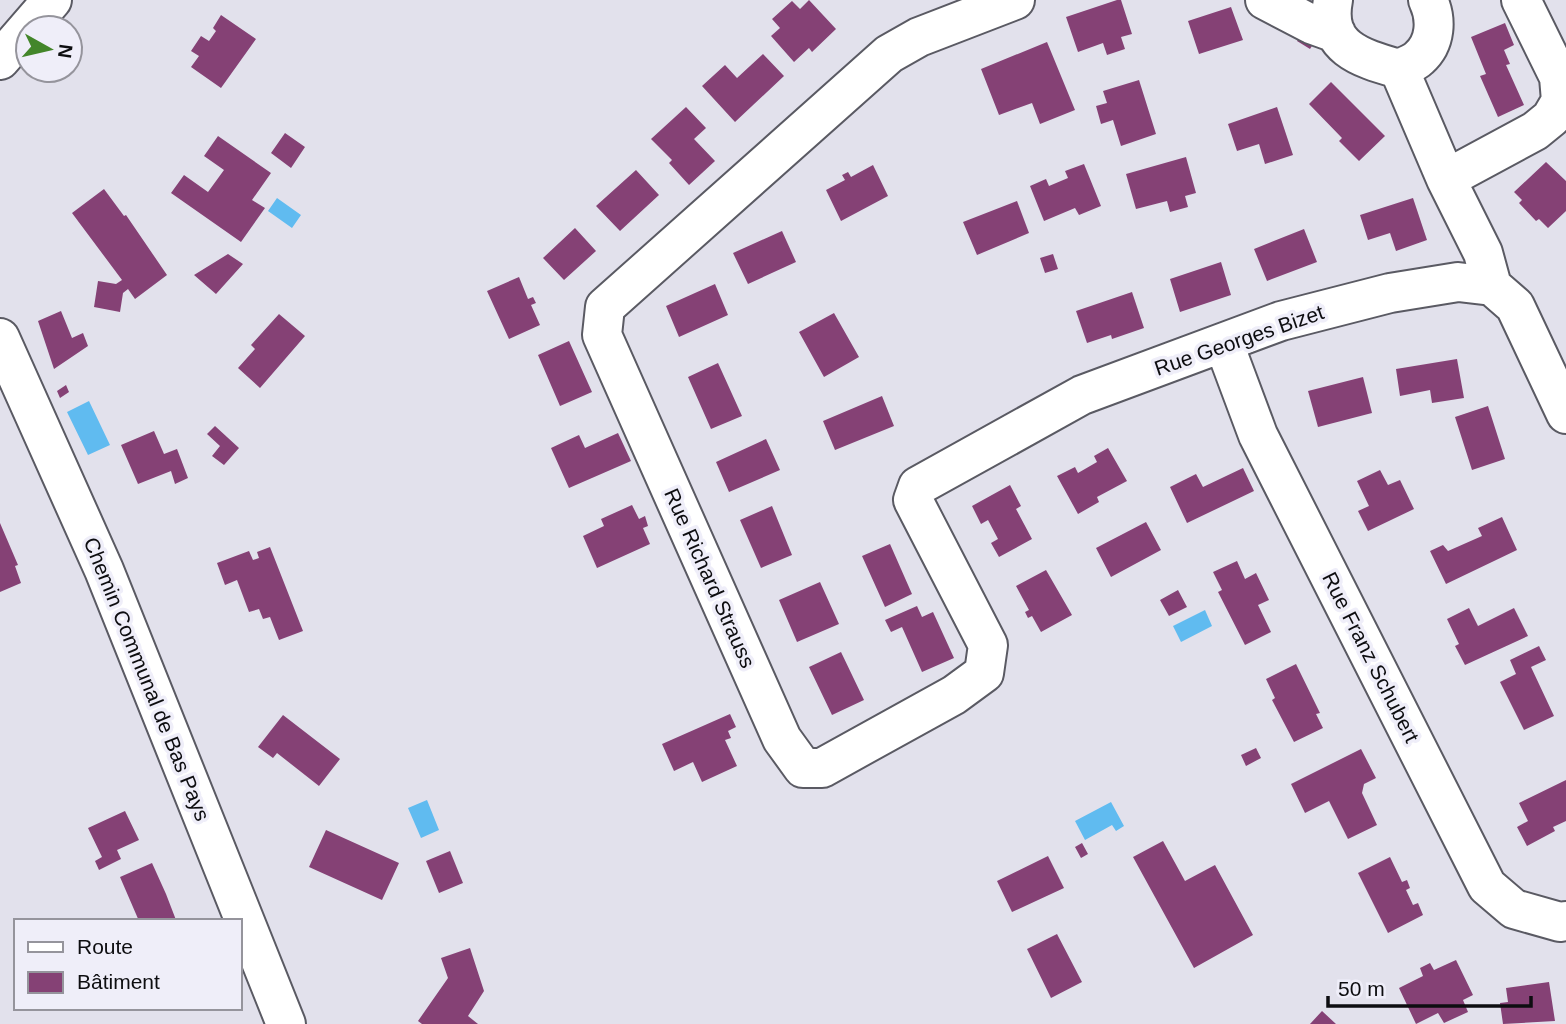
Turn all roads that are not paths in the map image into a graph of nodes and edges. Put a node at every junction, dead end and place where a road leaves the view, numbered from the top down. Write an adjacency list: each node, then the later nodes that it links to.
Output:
1 (52, 0): 7 (street)
2 (1015, 0): 13 (street, Rue Richard Strauss)
3 (1265, 0): 6 (street)
4 (1428, 0): 8 (street)
5 (1521, 0): 9 (street)
6 (1334, 17): 8 (street)
7 (0, 60)
8 (1399, 69): 9 (street)
9 (1446, 179): 10 (street)
10 (1504, 296): 12 (street, Rue Georges Bizet); 14 (street)
11 (0, 338): 16 (street, Chemin Communal de Bas Pays)
12 (1224, 344): 13 (street, Rue Georges Bizet); 15 (street, Rue Franz Schubert)
13 (1082, 395)
14 (1566, 414)
15 (1566, 921)
16 (286, 1024)

